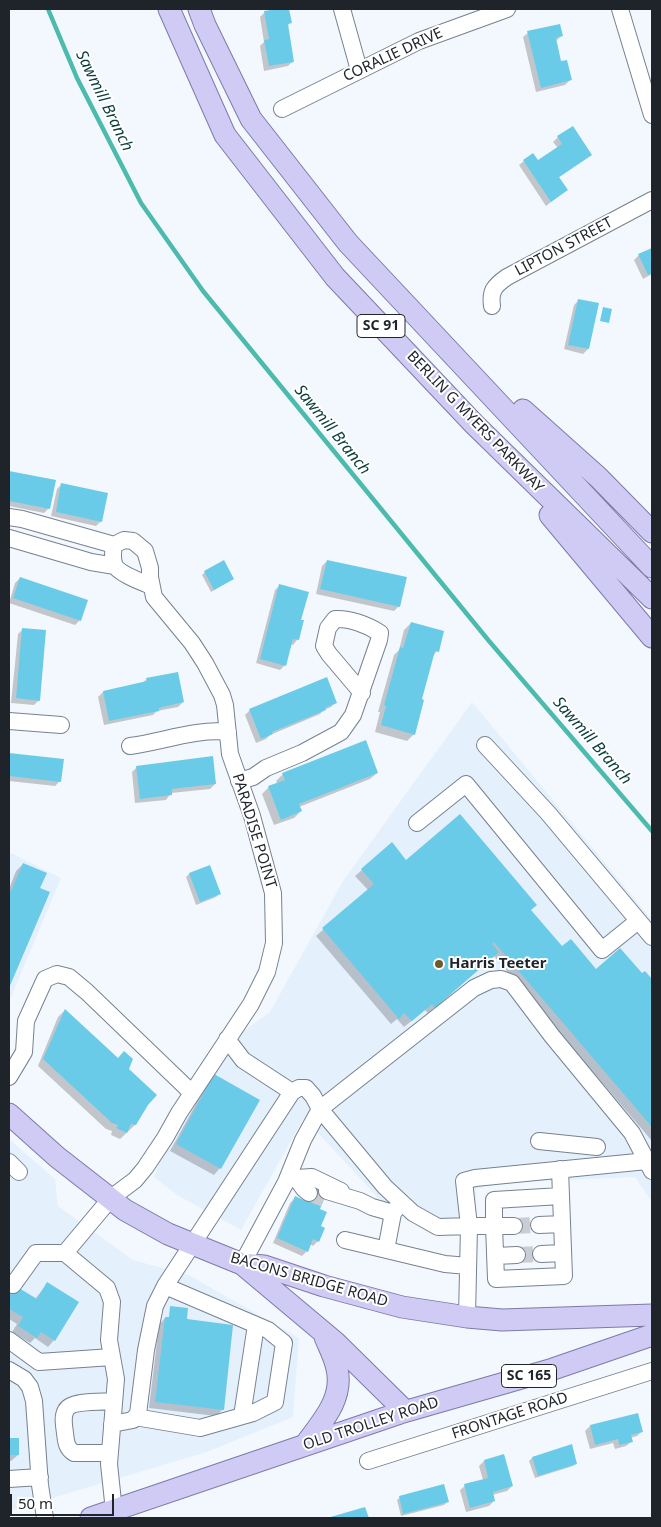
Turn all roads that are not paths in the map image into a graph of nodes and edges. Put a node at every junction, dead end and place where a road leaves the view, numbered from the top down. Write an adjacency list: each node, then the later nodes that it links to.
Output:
1 (169, 9): 12 (main road, BERLIN G MYERS PARKWAY / SC 91)
2 (199, 9): 11 (main road, BERLIN G MYERS PARKWAY / SC 91)
3 (342, 9): 6 (street)
4 (507, 9): 6 (street, CORALIE DRIVE)
5 (620, 9): 8 (street)
6 (358, 70): 7 (street, CORALIE DRIVE)
7 (282, 109)
8 (652, 115)
9 (652, 200): 10 (street, LIPTON STREET)
10 (492, 306)
11 (419, 316): 14 (main road); 18 (main road, BERLIN G MYERS PARKWAY / SC 91)
12 (474, 424): 20 (main road, BERLIN G MYERS PARKWAY / SC 91); 21 (main road)
13 (9, 517): 16 (street)
14 (652, 532)
15 (9, 538): 17 (street)
16 (114, 545): 17 (street); 19 (street, PARADISE POINT)
17 (115, 566): 19 (street)
18 (652, 567)
19 (151, 586): 25 (street, PARADISE POINT)
20 (652, 598)
21 (652, 637)
22 (362, 693): 28 (street)
23 (9, 721): 24 (street)
24 (61, 725)
25 (228, 732): 27 (street); 28 (street, PARADISE POINT)
26 (485, 745): 30 (street)
27 (130, 746)
28 (239, 781): 32 (street, PARADISE POINT)
29 (417, 823): 30 (street)
30 (638, 921): 31 (street)
31 (652, 937)
32 (228, 1039): 34 (street); 35 (street, PARADISE POINT)
33 (9, 1077): 35 (street)
34 (292, 1092): 36 (street); 55 (street)
35 (192, 1093): 45 (street, PARADISE POINT)
36 (320, 1108): 41 (street); 42 (street); 48 (street)
37 (9, 1114): 45 (main road, BACONS BRIDGE ROAD)
38 (539, 1141): 39 (street)
39 (597, 1147)
40 (560, 1169): 41 (street); 44 (street); 51 (street)
41 (651, 1169)
42 (292, 1176): 43 (street); 46 (street); 62 (street)
43 (318, 1192): 46 (street); 47 (street)
44 (561, 1196): 49 (street); 52 (street)
45 (111, 1198): 55 (main road, BACONS BRIDGE ROAD); 58 (street, PARADISE POINT)
46 (351, 1198): 47 (street)
47 (372, 1208): 48 (street)
48 (397, 1208): 51 (street); 56 (street)
49 (562, 1224): 50 (street); 57 (street)
50 (539, 1225)
51 (469, 1226): 52 (street); 63 (street)
52 (494, 1226): 53 (street); 61 (street)
53 (514, 1226)
54 (345, 1240): 56 (street)
55 (192, 1244): 62 (main road, BACONS BRIDGE ROAD); 65 (street)
56 (386, 1250): 63 (street)
57 (563, 1253): 59 (street); 61 (street)
58 (65, 1254): 64 (street); 72 (street)
59 (541, 1254)
60 (517, 1255): 61 (street)
61 (495, 1256)
62 (242, 1264): 67 (main road, BACONS BRIDGE ROAD); 69 (main road)
63 (468, 1266): 67 (street)
64 (13, 1285)
65 (165, 1286): 68 (street); 78 (street)
66 (652, 1315): 67 (main road, BACONS BRIDGE ROAD)
67 (467, 1317)
68 (256, 1325): 77 (street); 77 (street)
69 (323, 1332): 76 (main road); 80 (main road)
70 (652, 1335): 76 (main road, OLD TROLLEY ROAD / SC 165)
71 (9, 1340): 72 (street)
72 (112, 1357): 75 (street)
73 (9, 1370): 83 (street)
74 (652, 1371): 82 (street, FRONTAGE ROAD)
75 (114, 1401): 79 (street); 81 (street)
76 (405, 1411): 80 (main road, OLD TROLLEY ROAD)
77 (242, 1416): 78 (street)
78 (135, 1417): 79 (street)
79 (112, 1424): 81 (street)
80 (305, 1445): 85 (main road, OLD TROLLEY ROAD)
81 (110, 1453): 85 (street)
82 (368, 1461)
83 (40, 1477): 84 (street); 86 (street)
84 (9, 1479)
85 (116, 1514): 87 (main road, OLD TROLLEY ROAD)
86 (45, 1518)
87 (91, 1518)

